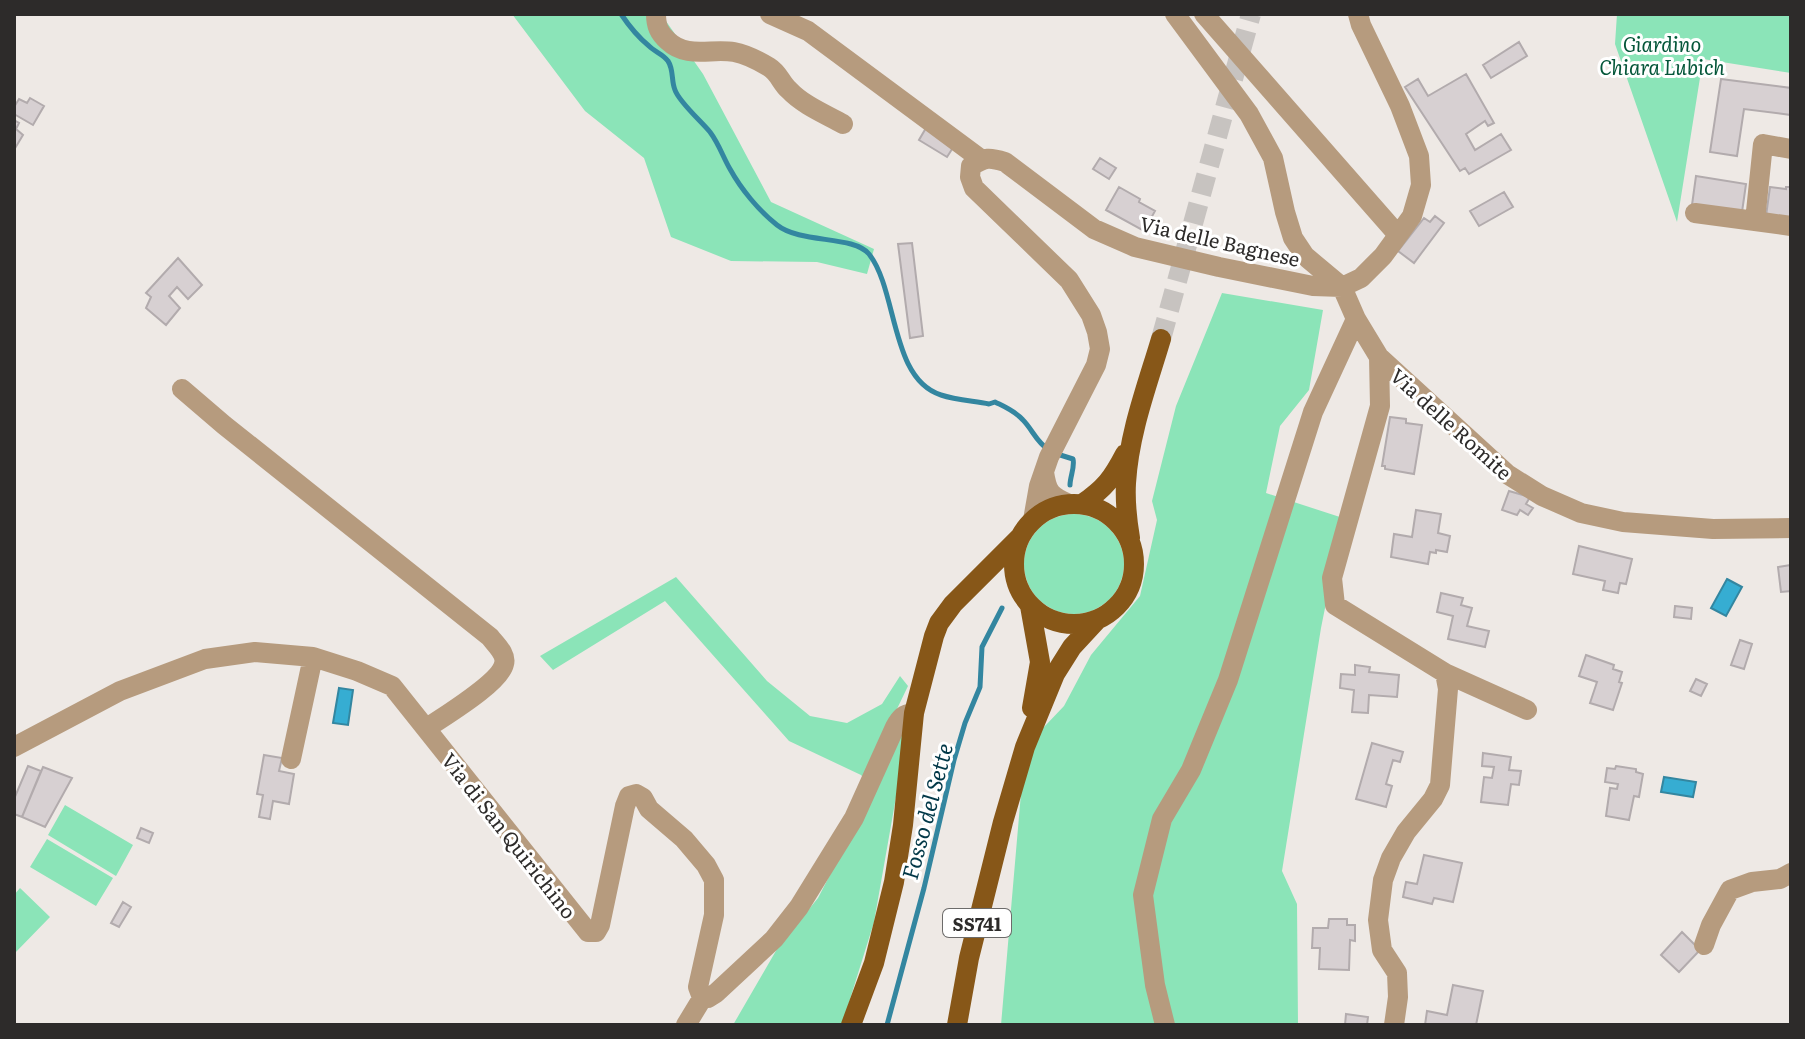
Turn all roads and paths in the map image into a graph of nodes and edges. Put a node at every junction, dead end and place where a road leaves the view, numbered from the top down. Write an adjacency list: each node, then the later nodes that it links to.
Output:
1 (656, 14): 6 (street)
2 (770, 14): 8 (street, Via delle Bagnese)
3 (1175, 14): 13 (street)
4 (1204, 14): 12 (street)
5 (1360, 20): 12 (street)
6 (843, 124)
7 (1791, 149): 10 (street)
8 (982, 160): 13 (street, Via delle Bagnese); 19 (street)
9 (1695, 213): 10 (street)
10 (1755, 221): 11 (street)
11 (1791, 226)
12 (1398, 235): 13 (street)
13 (1342, 287): 14 (street, Via delle Romite)
14 (1356, 319): 16 (street, Via delle Romite); 42 (street)
15 (1161, 339): 18 (main road, SS741)
16 (1379, 357): 22 (street, Via delle Romite); 29 (street)
17 (182, 389): 32 (street)
18 (1132, 439): 20 (main road, SS741); 24 (main road, SS741)
19 (1047, 464): 20 (street); 21 (street)
20 (1076, 504): 21 (main road, SS741); 24 (main road)
21 (1033, 520): 23 (main road, SS741)
22 (1791, 528)
23 (1020, 537): 25 (main road); 26 (main road, SS741)
24 (1130, 542): 27 (main road, SS741)
25 (972, 586): 26 (main road); 31 (main road)
26 (1025, 600): 27 (main road); 34 (main road, SS741)
27 (1097, 620): 34 (main road, SS741)
28 (313, 657): 32 (street, Via di San Quirichino); 33 (street, Via di San Quirichino); 35 (street)
29 (1445, 673): 30 (street); 43 (street)
30 (1527, 710)
31 (914, 713): 38 (street); 40 (main road)
32 (427, 728): 38 (street, Via di San Quirichino)
33 (14, 747)
34 (1025, 747): 41 (main road, SS741)
35 (291, 759)
36 (1791, 873): 37 (street)
37 (1704, 945)
38 (703, 997): 39 (street)
39 (686, 1025)
40 (851, 1025)
41 (957, 1025)
42 (1165, 1025)
43 (1394, 1025)

